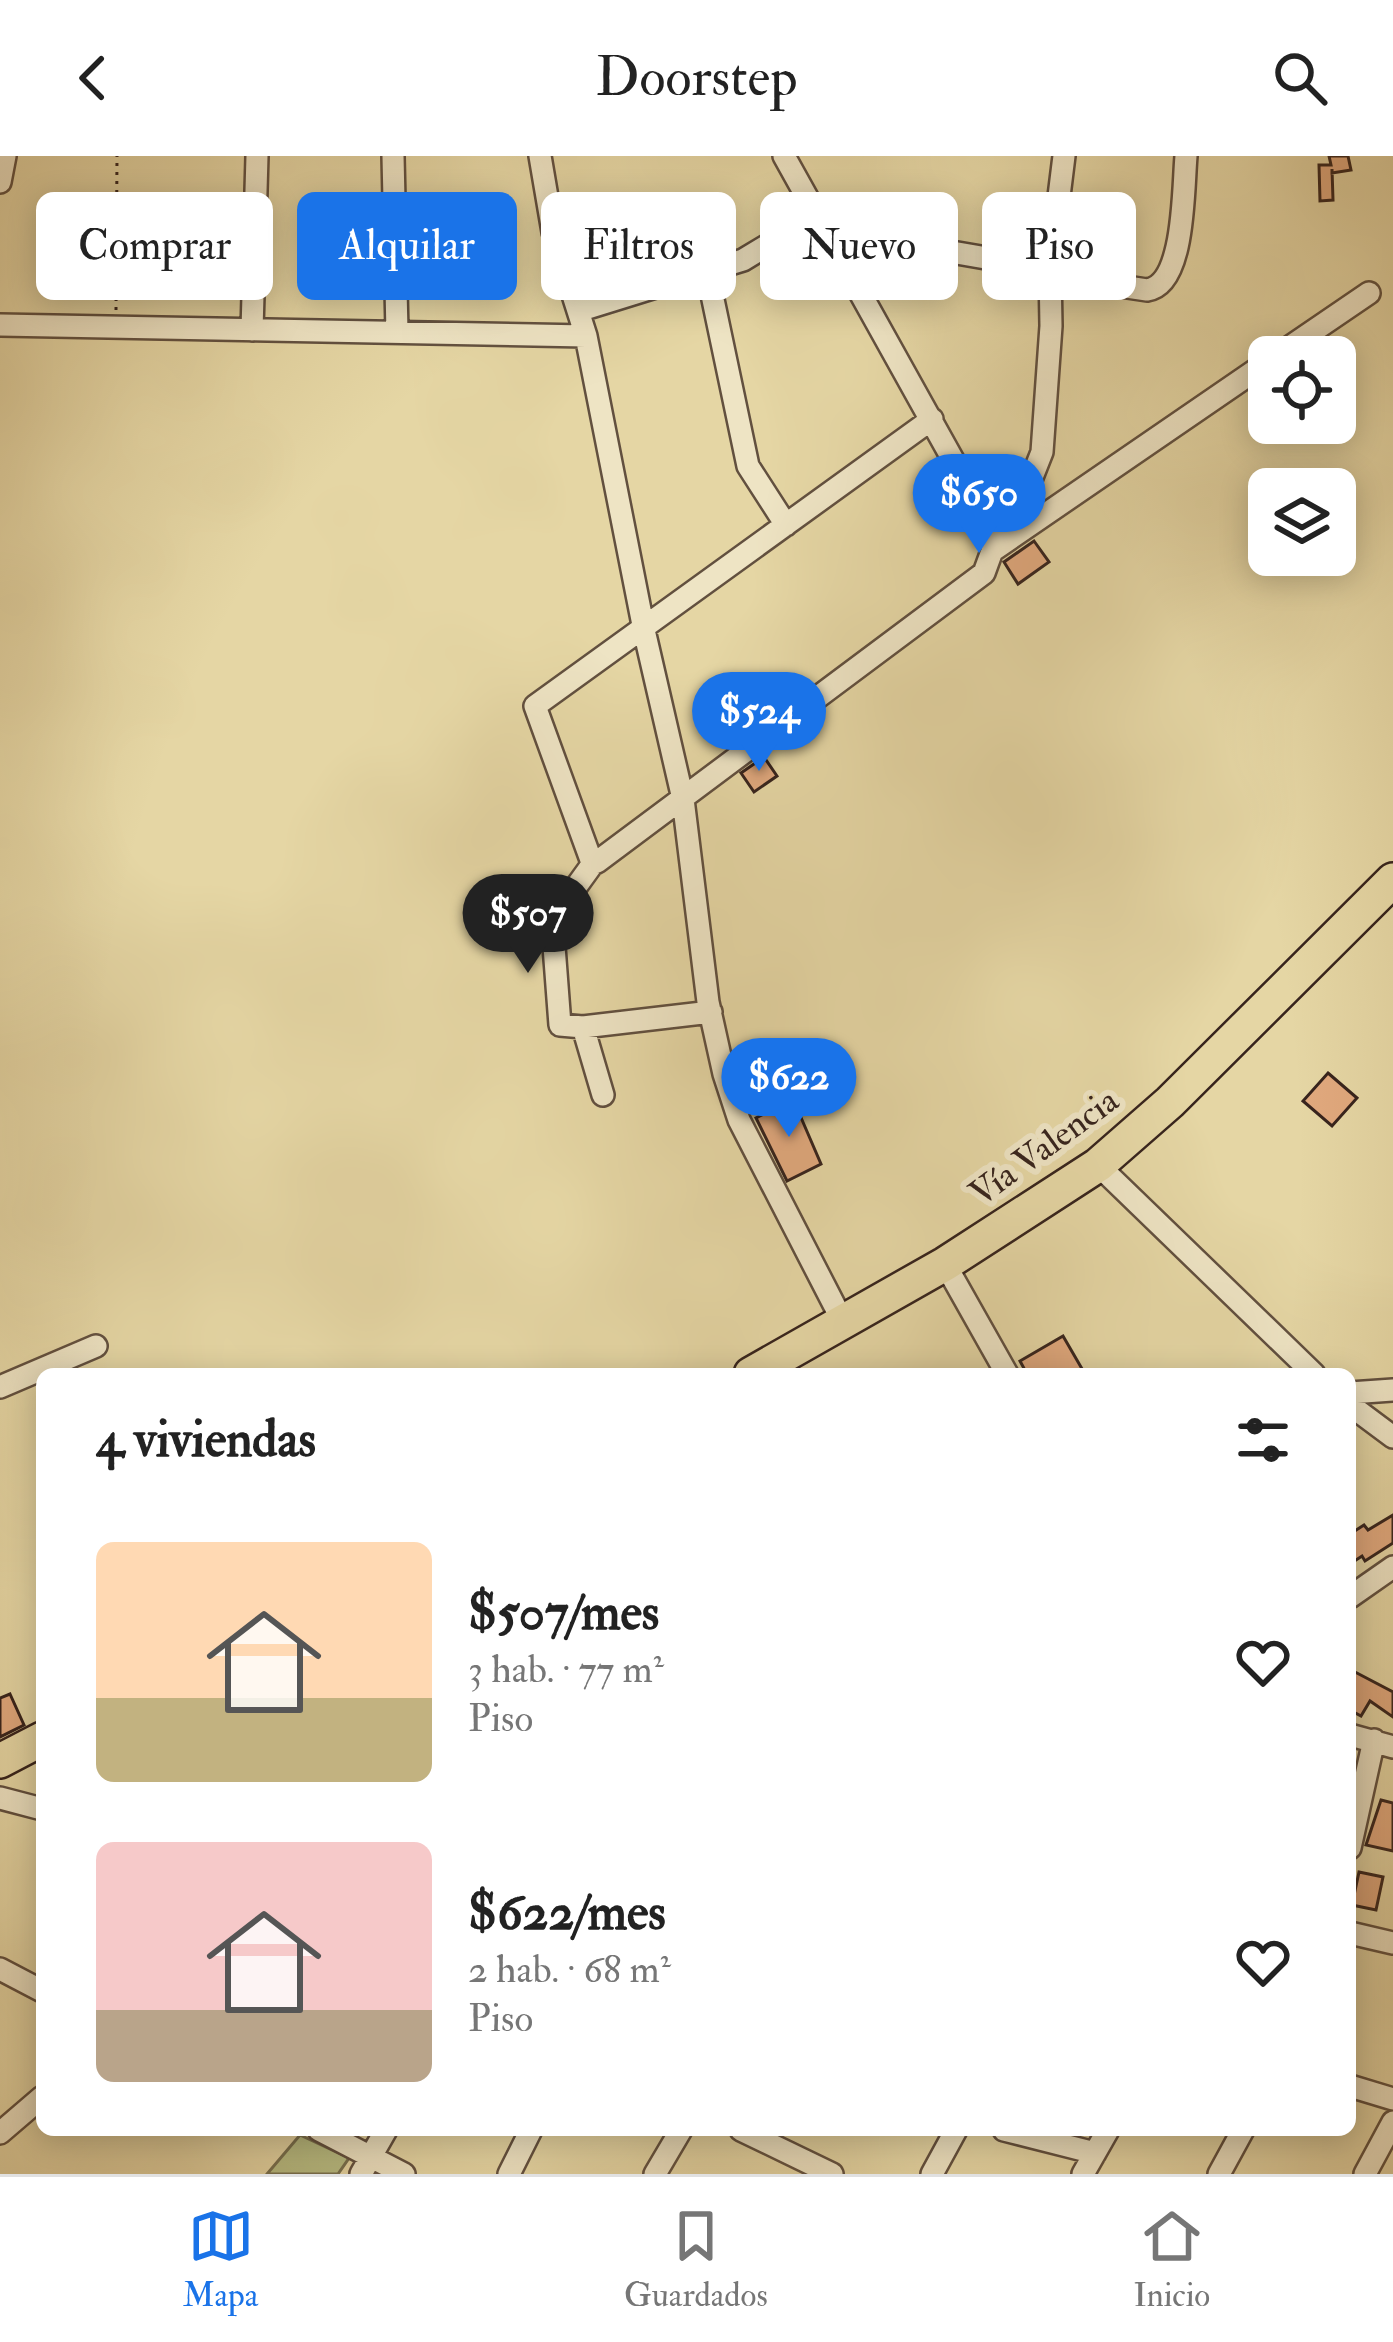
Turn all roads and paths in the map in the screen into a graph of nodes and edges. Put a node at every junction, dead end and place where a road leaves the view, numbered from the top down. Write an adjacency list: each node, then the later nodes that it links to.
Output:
1 (5, 156): 9 (street)
2 (117, 156): 20 (path)
3 (257, 156): 21 (street)
4 (393, 156): 22 (street)
5 (540, 156): 18 (street)
6 (784, 156): 10 (street)
7 (1064, 156): 11 (street)
8 (1186, 156): 12 (street)
9 (0, 182)
10 (803, 192)
11 (1060, 192)
12 (1136, 288)
13 (1369, 293): 24 (street)
14 (611, 300): 18 (street)
15 (713, 300): 29 (street)
16 (864, 300): 26 (street)
17 (1050, 300): 27 (street)
18 (578, 310): 23 (street)
19 (0, 325): 20 (street)
20 (116, 327): 21 (street)
21 (253, 330): 22 (street)
22 (397, 332): 23 (street)
23 (586, 336): 31 (street)
24 (1306, 336)
25 (1248, 375): 28 (street)
26 (932, 419): 29 (street); 30 (street)
27 (1042, 452): 28 (street); 30 (street)
28 (1033, 523): 30 (street)
29 (786, 525): 31 (street)
30 (992, 541): 32 (street)
31 (644, 630): 32 (street); 33 (street)
32 (683, 799): 33 (street); 35 (street)
33 (594, 862): 36 (street)
34 (1393, 880): 38 (highway, Vía Valencia)
35 (711, 1012): 36 (street); 40 (street)
36 (583, 1027): 37 (street)
37 (603, 1095)
38 (1098, 1165): 39 (highway, Vía Valencia); 45 (street)
39 (945, 1264): 40 (highway, Vía Valencia); 44 (street)
40 (843, 1322): 43 (highway, Vía Valencia)
41 (96, 1346): 42 (street)
42 (44, 1368)
43 (762, 1368)
44 (1004, 1368)
45 (1308, 1368)
46 (36, 1372): 47 (street)
47 (0, 1387)
48 (1393, 1390): 49 (street)
49 (1356, 1393)
50 (1356, 1409): 51 (street)
51 (1393, 1437)
52 (1393, 1568): 53 (street)
53 (1356, 1593)
54 (36, 1742): 56 (highway)
55 (1383, 1744): 59 (street)
56 (0, 1761)
57 (0, 1798): 58 (street)
58 (36, 1807)
59 (1356, 1829)
60 (1356, 1934): 61 (street)
61 (1393, 1943)
62 (0, 1970): 63 (street)
63 (36, 1987)
64 (1356, 2088): 65 (street)
65 (1393, 2099)
66 (36, 2102): 68 (street)
67 (1393, 2122): 88 (street)
68 (0, 2132)
69 (328, 2136): 79 (street)
70 (383, 2136): 79 (street)
71 (528, 2136): 82 (street)
72 (677, 2136): 83 (street)
73 (751, 2136): 80 (street)
74 (953, 2136): 85 (street)
75 (1028, 2136): 78 (street)
76 (1105, 2136): 78 (street)
77 (1240, 2136): 87 (street)
78 (1095, 2153): 86 (street)
79 (367, 2165): 81 (street)
80 (799, 2166): 84 (street)
81 (404, 2174)
82 (508, 2174)
83 (655, 2174)
84 (832, 2174)
85 (932, 2174)
86 (1083, 2174)
87 (1219, 2174)
88 (1365, 2174)

